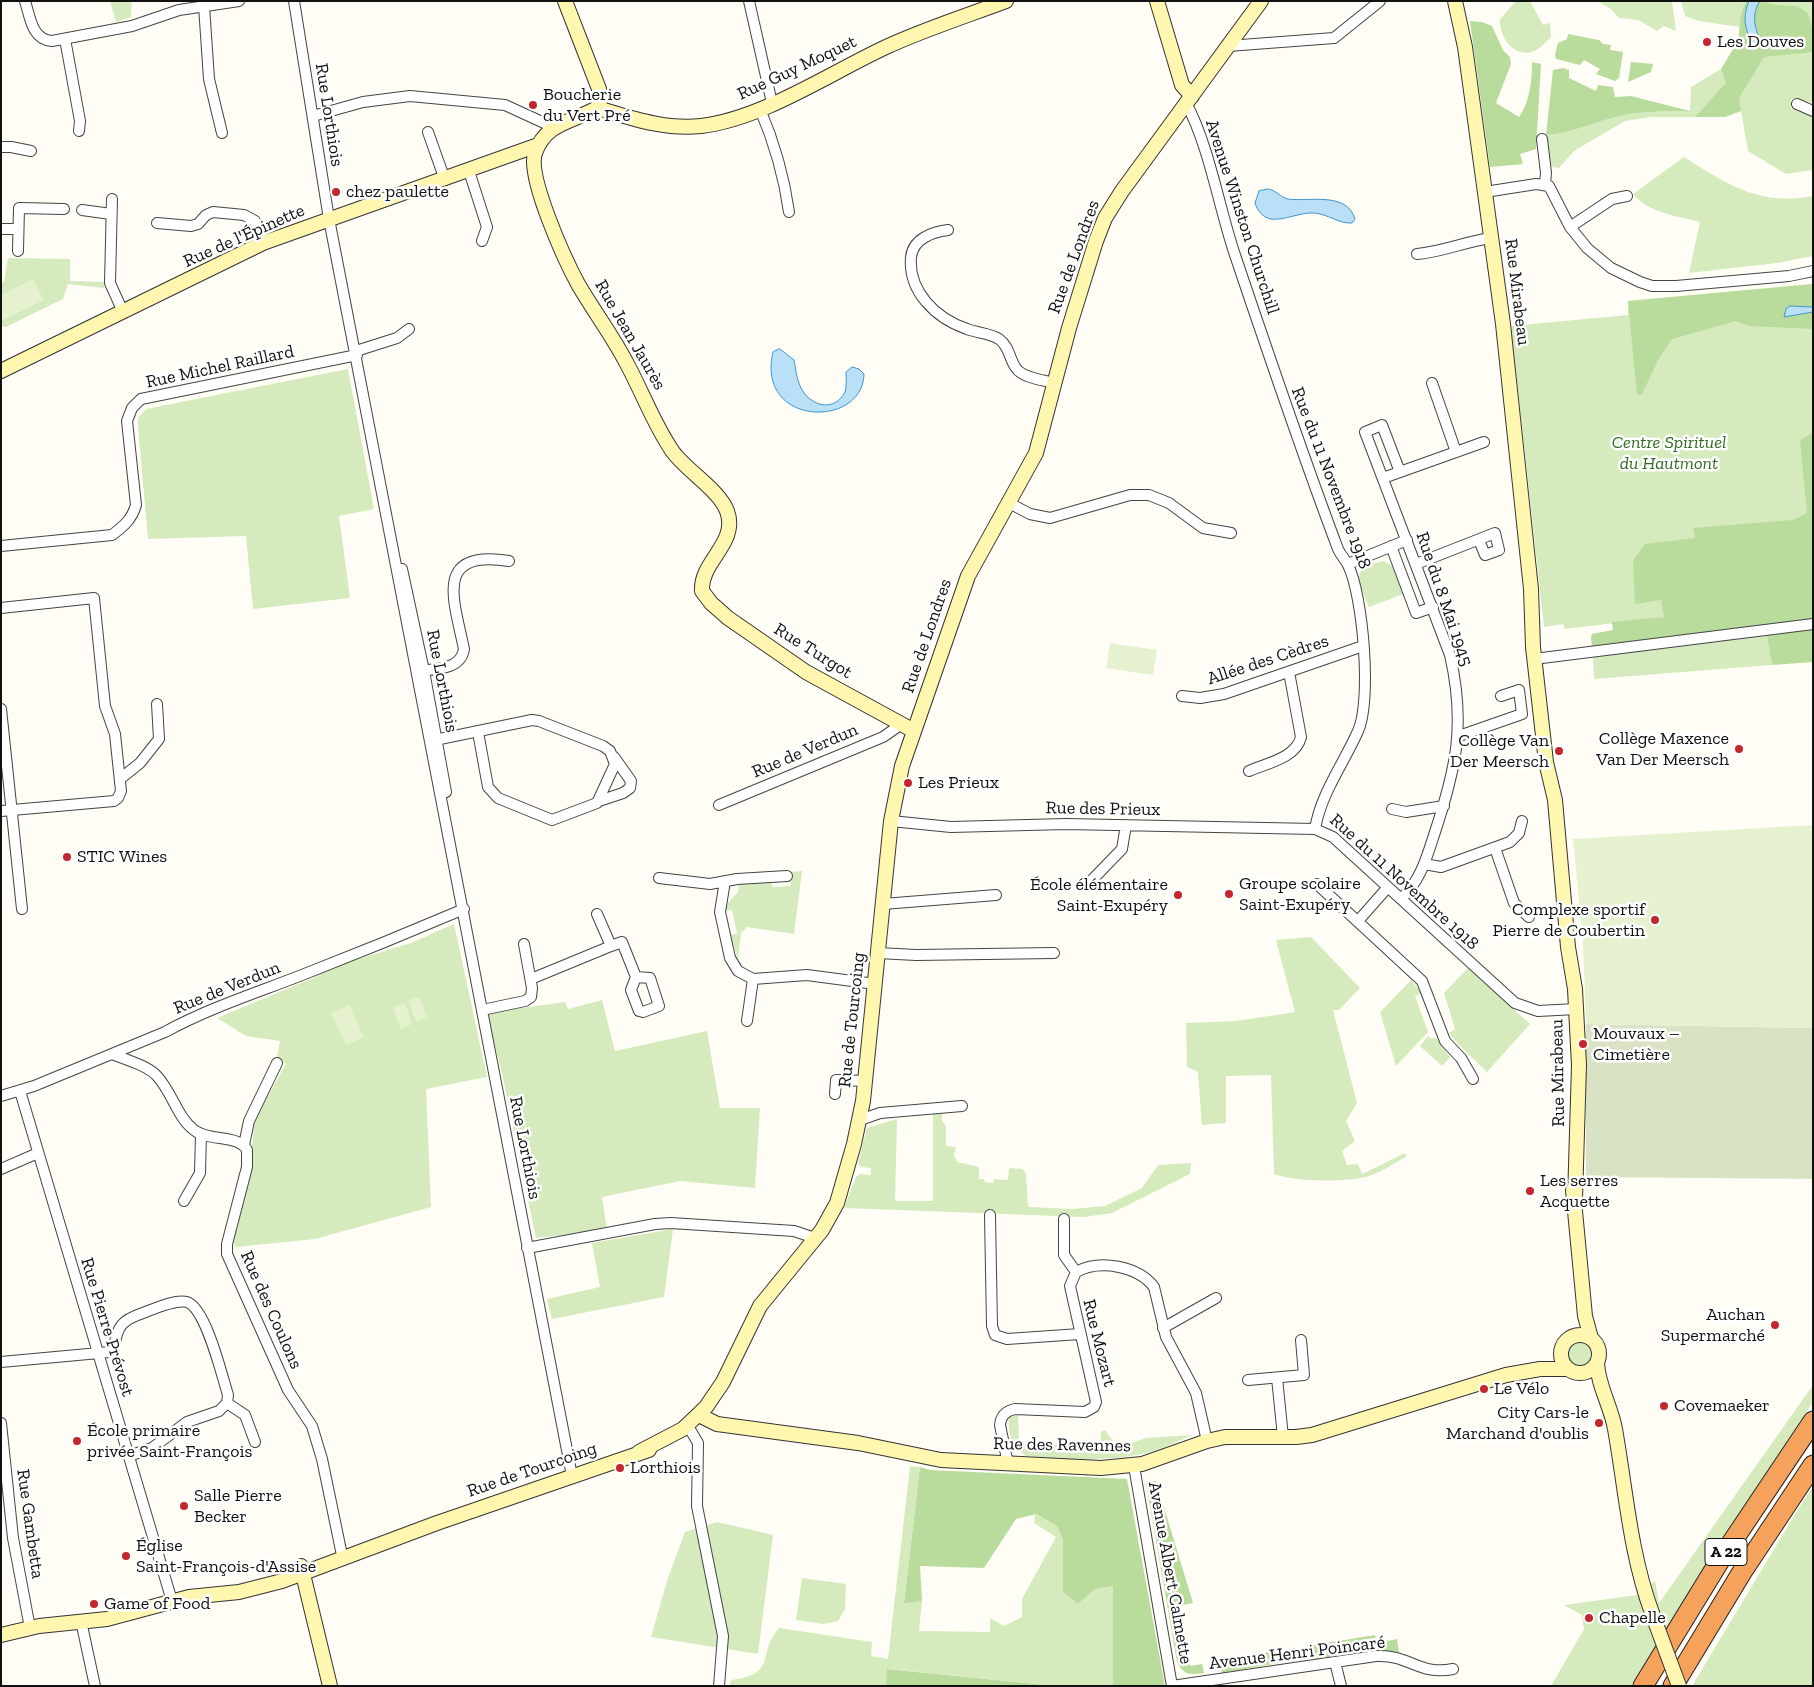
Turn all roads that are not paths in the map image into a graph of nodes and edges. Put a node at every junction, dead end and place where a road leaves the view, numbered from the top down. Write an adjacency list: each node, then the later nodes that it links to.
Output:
1 (25, 1): 12 (street)
2 (239, 1): 11 (street)
3 (294, 1): 19 (street, Rue Lorthiois)
4 (565, 1): 17 (main road)
5 (749, 1): 16 (street)
6 (1006, 1): 16 (main road, Rue Guy Moquet)
7 (1157, 1): 14 (main road)
8 (1261, 1): 13 (main road, Rue de Londres)
9 (1380, 1): 13 (street)
10 (1455, 1): 31 (main road, Rue Mirabeau)
11 (204, 6): 12 (street); 23 (street)
12 (65, 39): 21 (street)
13 (1228, 46): 14 (main road, Rue de Londres)
14 (1189, 99): 52 (street, Avenue Winston Churchill); 55 (main road, Rue de Londres)
15 (1797, 104): 18 (street)
16 (766, 106): 17 (main road, Rue Guy Moquet); 36 (street)
17 (597, 108): 20 (main road)
18 (1813, 111)
19 (313, 116): 20 (street); 38 (street, Rue Lorthiois)
20 (553, 127): 25 (main road)
21 (79, 131)
22 (428, 132): 29 (street)
23 (222, 133)
24 (1542, 139): 30 (street)
25 (538, 146): 28 (main road, Rue de l'Épinette); 70 (main road, Rue Jean Jaurès)
26 (1, 147): 27 (street)
27 (31, 151)
28 (468, 171): 29 (main road, Rue de l'Épinette); 45 (street)
29 (446, 180): 38 (main road, Rue de l'Épinette)
30 (1545, 184): 31 (street); 40 (street)
31 (1485, 192): 44 (main road, Rue Mirabeau)
32 (1627, 196): 40 (street)
33 (112, 199): 37 (street)
34 (64, 209): 42 (street)
35 (82, 210): 37 (street)
36 (789, 212)
37 (111, 214): 50 (street)
38 (329, 219): 46 (main road, Rue de l'Épinette); 53 (street, Rue Lorthiois)
39 (157, 223): 46 (street)
40 (1570, 227): 49 (street)
41 (1, 229): 42 (street)
42 (18, 229): 47 (street)
43 (948, 230): 55 (street)
44 (1492, 238): 48 (street); 75 (main road, Rue Mirabeau)
45 (482, 241)
46 (264, 243): 50 (main road, Rue de l'Épinette)
47 (18, 251)
48 (1417, 254)
49 (1813, 271)
50 (123, 312): 54 (main road, Rue de l'Épinette)
51 (409, 329): 53 (street)
52 (1264, 341): 68 (street, Rue du 11 Novembre 1918)
53 (356, 353): 65 (street, Rue Michel Raillard); 76 (street, Rue Lorthiois)
54 (1, 371)
55 (1054, 383): 61 (main road, Rue de Londres)
56 (1432, 383): 58 (street)
57 (1484, 442): 58 (street)
58 (1456, 452): 59 (street)
59 (1400, 472): 60 (street); 60 (street, Rue du 8 Mai 1945)
60 (1383, 478): 63 (street, Rue du 8 Mai 1945)
61 (1009, 503): 62 (street); 83 (main road, Rue de Londres)
62 (1231, 533)
63 (1407, 540): 66 (street); 69 (street, Rue du 8 Mai 1945)
64 (1479, 540): 69 (street)
65 (1, 546)
66 (1391, 546): 68 (street); 71 (street)
67 (509, 561): 76 (street)
68 (1348, 564): 74 (street, Rue du 11 Novembre 1918)
69 (1416, 564): 71 (street, Rue du 8 Mai 1945)
70 (702, 591): 82 (main road, Rue Turgot)
71 (1432, 607): 85 (street, Rue du 8 Mai 1945)
72 (1, 608): 89 (street)
73 (1813, 624): 75 (street)
74 (1363, 646): 77 (street, Allée des Cèdres); 98 (street, Rue du 11 Novembre 1918)
75 (1538, 659): 123 (main road, Rue Mirabeau)
76 (420, 671): 86 (street, Rue Lorthiois)
77 (1289, 672): 78 (street, Allée des Cèdres); 88 (street)
78 (1182, 696)
79 (1501, 696): 85 (street)
80 (157, 704): 89 (street)
81 (1, 709): 94 (street)
82 (899, 723): 83 (main road, Rue Turgot); 91 (street, Rue de Verdun)
83 (914, 731): 95 (main road, Rue de Tourcoing)
84 (478, 732): 86 (street); 87 (street); 90 (street)
85 (1459, 736): 92 (street, Rue du 8 Mai 1945)
86 (433, 740): 111 (street, Rue Lorthiois)
87 (612, 754): 90 (street); 90 (street)
88 (1249, 771)
89 (120, 779): 94 (street)
90 (599, 801)
91 (719, 805)
92 (1444, 806): 93 (street); 100 (street, Rue du 8 Mai 1945)
93 (1392, 809)
94 (6, 811): 110 (street)
95 (891, 821): 97 (street, Rue des Prieux); 109 (main road, Rue de Tourcoing)
96 (1522, 822): 99 (street)
97 (1126, 825): 98 (street, Rue des Prieux); 104 (street)
98 (1315, 829): 106 (street, Rue du 11 Novembre 1918)
99 (1494, 848): 100 (street); 113 (street)
100 (1424, 864): 108 (street, Rue du 8 Mai 1945)
101 (786, 876): 103 (street)
102 (659, 878): 103 (street)
103 (725, 881): 121 (street)
104 (1091, 881)
105 (1317, 884): 114 (street)
106 (1388, 887): 108 (street, Rue du 11 Novembre 1918); 114 (street)
107 (996, 896): 109 (street)
108 (1401, 899): 123 (street, Rue du 11 Novembre 1918)
109 (883, 904): 117 (main road, Rue de Tourcoing)
110 (22, 909)
111 (464, 909): 124 (street, Rue Lorthiois); 126 (street, Rue de Verdun)
112 (597, 914): 116 (street)
113 (1529, 917)
114 (1358, 921): 128 (street)
115 (524, 944): 120 (street)
116 (611, 946): 119 (street); 120 (street)
117 (878, 953): 118 (street); 122 (main road, Rue de Tourcoing)
118 (1054, 953)
119 (636, 977)
120 (534, 978): 124 (street)
121 (753, 979): 122 (street); 125 (street)
122 (875, 984): 129 (main road, Rue de Tourcoing)
123 (1572, 1009): 145 (main road, Rue Mirabeau)
124 (482, 1010): 143 (street, Rue Lorthiois)
125 (746, 1021)
126 (112, 1054): 130 (street, Rue de Verdun); 135 (street)
127 (277, 1064): 136 (street, Rue des Coulons)
128 (1473, 1079)
129 (866, 1081): 131 (street); 134 (main road, Rue de Tourcoing)
130 (20, 1090): 132 (street, Rue de Verdun); 137 (street, Rue Pierre Prévost)
131 (835, 1094)
132 (1, 1096)
133 (962, 1106): 134 (street)
134 (860, 1120): 142 (main road, Rue de Tourcoing)
135 (201, 1134): 136 (street); 139 (street)
136 (244, 1145): 173 (street, Rue des Coulons)
137 (38, 1153): 138 (street); 152 (street, Rue Pierre Prévost)
138 (1, 1169)
139 (184, 1201)
140 (990, 1215): 148 (street)
141 (1064, 1218): 144 (street)
142 (815, 1238): 143 (street); 161 (main road, Rue de Tourcoing)
143 (527, 1248): 172 (street, Rue Lorthiois)
144 (1076, 1272): 147 (street); 148 (street, Rue Mozart)
145 (1583, 1288): 149 (main road, Rue Mirabeau); 151 (main road, Rue Mirabeau)
146 (1216, 1298): 147 (street)
147 (1163, 1328): 166 (street)
148 (1080, 1334): 169 (street, Rue Mozart)
149 (1591, 1338): 151 (main road); 154 (main road)
150 (1301, 1340): 157 (street)
151 (1565, 1343): 155 (main road); 156 (main road, Rue des Ravennes)
152 (99, 1353): 153 (street); 159 (street); 168 (street, Rue Pierre Prévost)
153 (1, 1362)
154 (1597, 1363): 155 (main road); 160 (main road)
155 (1573, 1371): 156 (main road, Rue des Ravennes); 160 (main road)
156 (1506, 1375): 165 (main road, Rue des Ravennes)
157 (1278, 1378): 158 (street); 165 (street)
158 (1248, 1380)
159 (227, 1403): 167 (street); 168 (street)
160 (1608, 1406): 188 (main road, bridge)
161 (702, 1418): 164 (main road, Rue de Tourcoing); 169 (main road, Rue des Ravennes)
162 (1813, 1421): 186 (highway, A 22)
163 (1, 1423): 177 (street, Rue Gambetta)
164 (690, 1429): 172 (main road, Rue de Tourcoing); 183 (street)
165 (1283, 1437): 166 (main road, Rue des Ravennes)
166 (1207, 1441): 171 (main road, Rue des Ravennes)
167 (255, 1442)
168 (129, 1456): 175 (street, Rue Pierre Prévost)
169 (1008, 1464): 171 (main road, Rue des Ravennes)
170 (1813, 1465): 187 (highway, A 22)
171 (1134, 1466): 184 (street, Avenue Albert Calmette)
172 (572, 1476): 173 (main road, Rue de Tourcoing)
173 (342, 1556): 174 (main road, Rue de Tourcoing)
174 (302, 1570): 175 (main road, Rue de Tourcoing); 182 (main road)
175 (172, 1601): 176 (main road, Rue de Tourcoing)
176 (81, 1622): 177 (main road, Rue de Tourcoing); 181 (street)
177 (30, 1628): 178 (main road, Rue de Tourcoing)
178 (1, 1635)
179 (1335, 1662): 180 (street, Avenue Henri Poincaré); 184 (street, Avenue Henri Poincaré); 185 (street)
180 (1452, 1669)
181 (95, 1686)
182 (330, 1686)
183 (719, 1686)
184 (1172, 1686)
185 (1341, 1686)
186 (1643, 1686)
187 (1673, 1686)
188 (1679, 1686)

